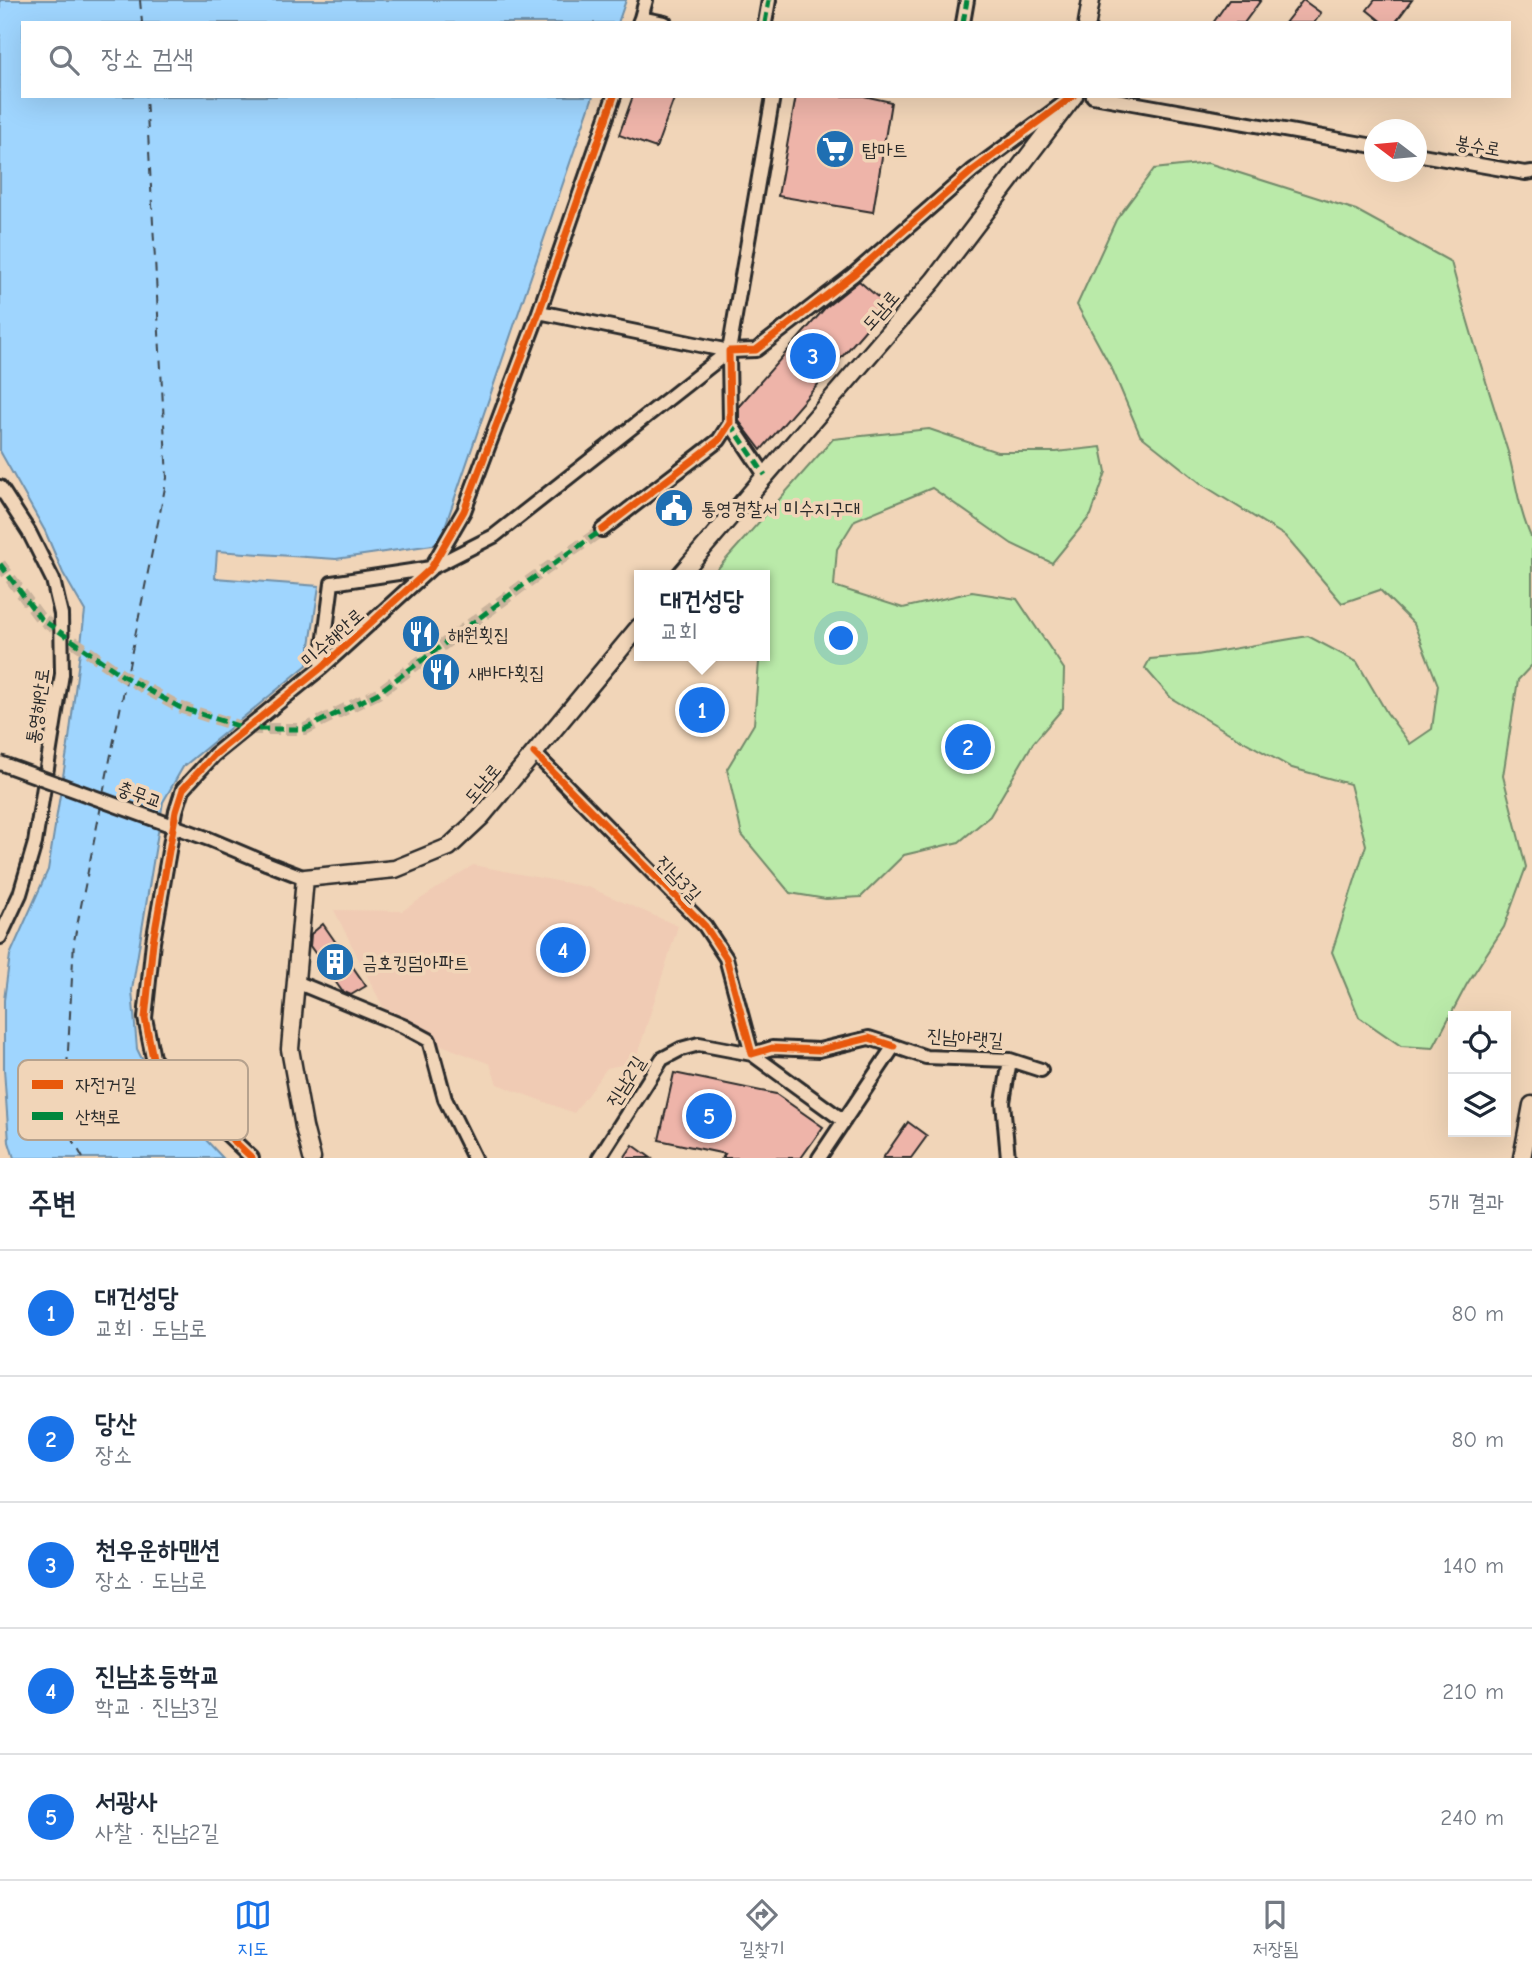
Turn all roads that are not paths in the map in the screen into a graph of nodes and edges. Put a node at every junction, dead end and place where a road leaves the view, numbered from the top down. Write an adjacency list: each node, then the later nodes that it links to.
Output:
1 (646, 0): 5 (street)
2 (769, 0): 6 (street)
3 (967, 0): 7 (street)
4 (1091, 0): 8 (main road)
5 (640, 20)
6 (765, 21)
7 (963, 21)
8 (1087, 21)
9 (613, 98): 17 (street, 미수해안로)
10 (773, 98): 18 (street)
11 (1071, 98): 18 (street)
12 (1072, 98): 20 (main road, 도남로)
13 (1104, 98): 14 (street)
14 (1364, 144)
15 (1427, 156): 16 (street, 봉수로)
16 (1532, 172)
17 (540, 312): 18 (street); 23 (street, 미수해안로)
18 (729, 351): 19 (street); 23 (street)
19 (730, 423): 20 (street); 22 (street)
20 (765, 475): 24 (main road, 도남로)
21 (0, 487): 30 (street, 통영해안로)
22 (602, 530)
23 (431, 568): 26 (street, 미수해안로); 26 (street)
24 (684, 570)
25 (634, 634): 27 (main road, 도남로)
26 (321, 668): 35 (street, 미수해안로)
27 (534, 753): 29 (main road, 도남로); 33 (street, 진남3길)
28 (0, 763): 29 (street, 충무교, bridge)
29 (305, 878): 31 (main road)
30 (1, 934)
31 (296, 982): 41 (main road); 42 (street)
32 (894, 1046): 33 (street, 진남아랫길); 34 (street, 진남아랫길); 38 (street)
33 (752, 1054): 38 (street, 진남2길); 43 (street, 진남2길)
34 (1010, 1059): 36 (street, 진남아랫길); 45 (street)
35 (155, 1060)
36 (1041, 1070)
37 (1532, 1105): 46 (main road)
38 (844, 1121): 44 (street)
39 (233, 1140): 40 (street, 미수해안로)
40 (252, 1158)
41 (312, 1158)
42 (474, 1158)
43 (599, 1158)
44 (819, 1158)
45 (1008, 1158)
46 (1522, 1158)

